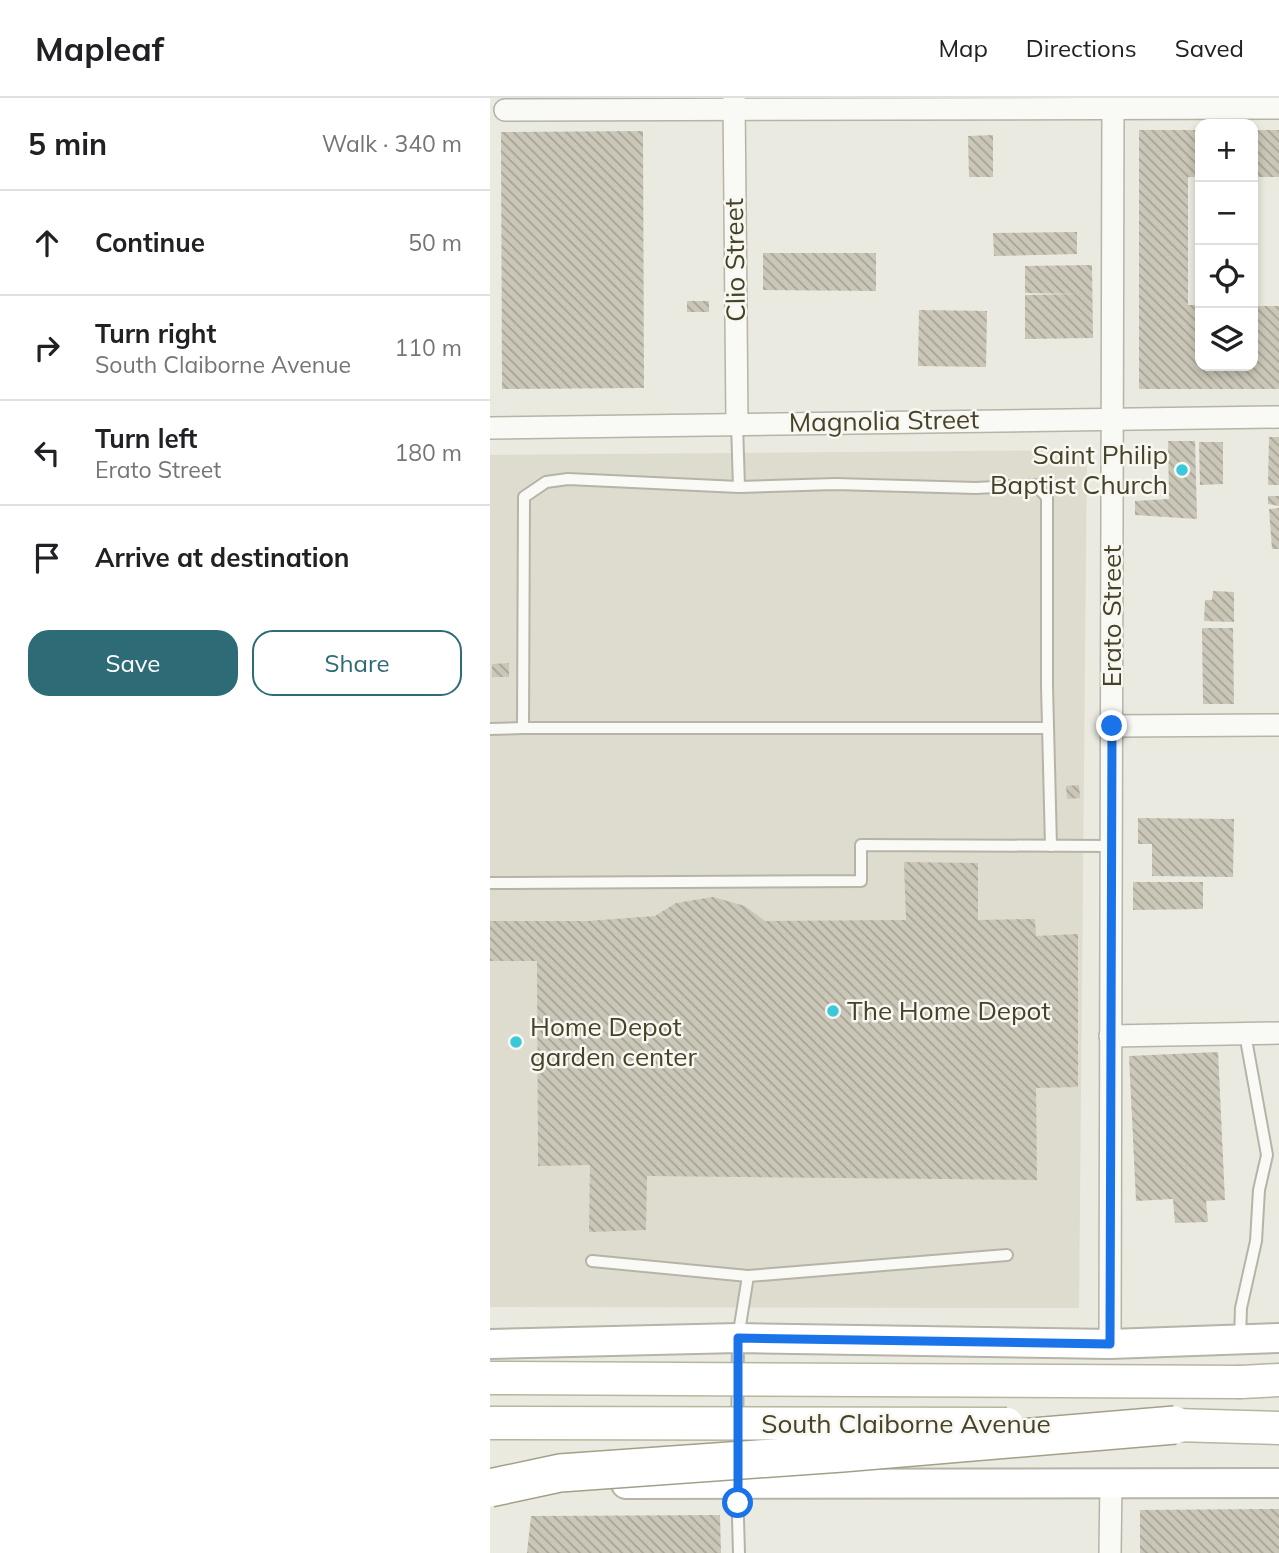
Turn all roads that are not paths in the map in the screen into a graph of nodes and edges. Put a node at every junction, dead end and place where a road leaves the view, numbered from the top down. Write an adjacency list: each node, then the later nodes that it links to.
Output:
1 (1113, 103): 2 (street); 4 (street); 8 (street, Erato Street)
2 (1252, 103): 5 (street)
3 (734, 104): 4 (street); 6 (street); 9 (street, Clio Street)
4 (958, 104)
5 (1279, 108)
6 (505, 110)
7 (1279, 417): 8 (street, Magnolia Street)
8 (1113, 418): 9 (street, Magnolia Street); 13 (street, Erato Street)
9 (737, 423): 10 (street, Magnolia Street); 11 (lane)
10 (490, 428)
11 (739, 487): 14 (lane); 15 (lane)
12 (1279, 725): 13 (street)
13 (1112, 726): 18 (street, Erato Street)
14 (523, 728): 15 (lane); 16 (lane)
15 (1048, 728): 17 (lane)
16 (490, 729)
17 (1051, 846): 18 (lane); 19 (lane)
18 (1112, 846): 22 (street, Erato Street)
19 (490, 883)
20 (1279, 1033): 21 (street)
21 (1245, 1034): 22 (street); 28 (lane)
22 (1110, 1036): 30 (street, Erato Street)
23 (1007, 1255): 25 (lane)
24 (592, 1261): 25 (lane)
25 (748, 1276): 26 (lane)
26 (738, 1338): 29 (street); 30 (street); 38 (lane)
27 (1279, 1338): 28 (street)
28 (1240, 1339): 30 (street)
29 (490, 1344)
30 (1110, 1344)
31 (490, 1378): 32 (main road, South Claiborne Avenue, bridge)
32 (1279, 1381)
33 (490, 1423): 34 (main road, South Claiborne Avenue, bridge)
34 (1175, 1425): 35 (main road, South Claiborne Avenue); 39 (highway, bridge)
35 (1279, 1428)
36 (1111, 1481): 37 (street); 38 (street); 41 (street)
37 (1279, 1483)
38 (737, 1484): 39 (street); 40 (lane)
39 (490, 1486)
40 (739, 1553)
41 (1110, 1553)

